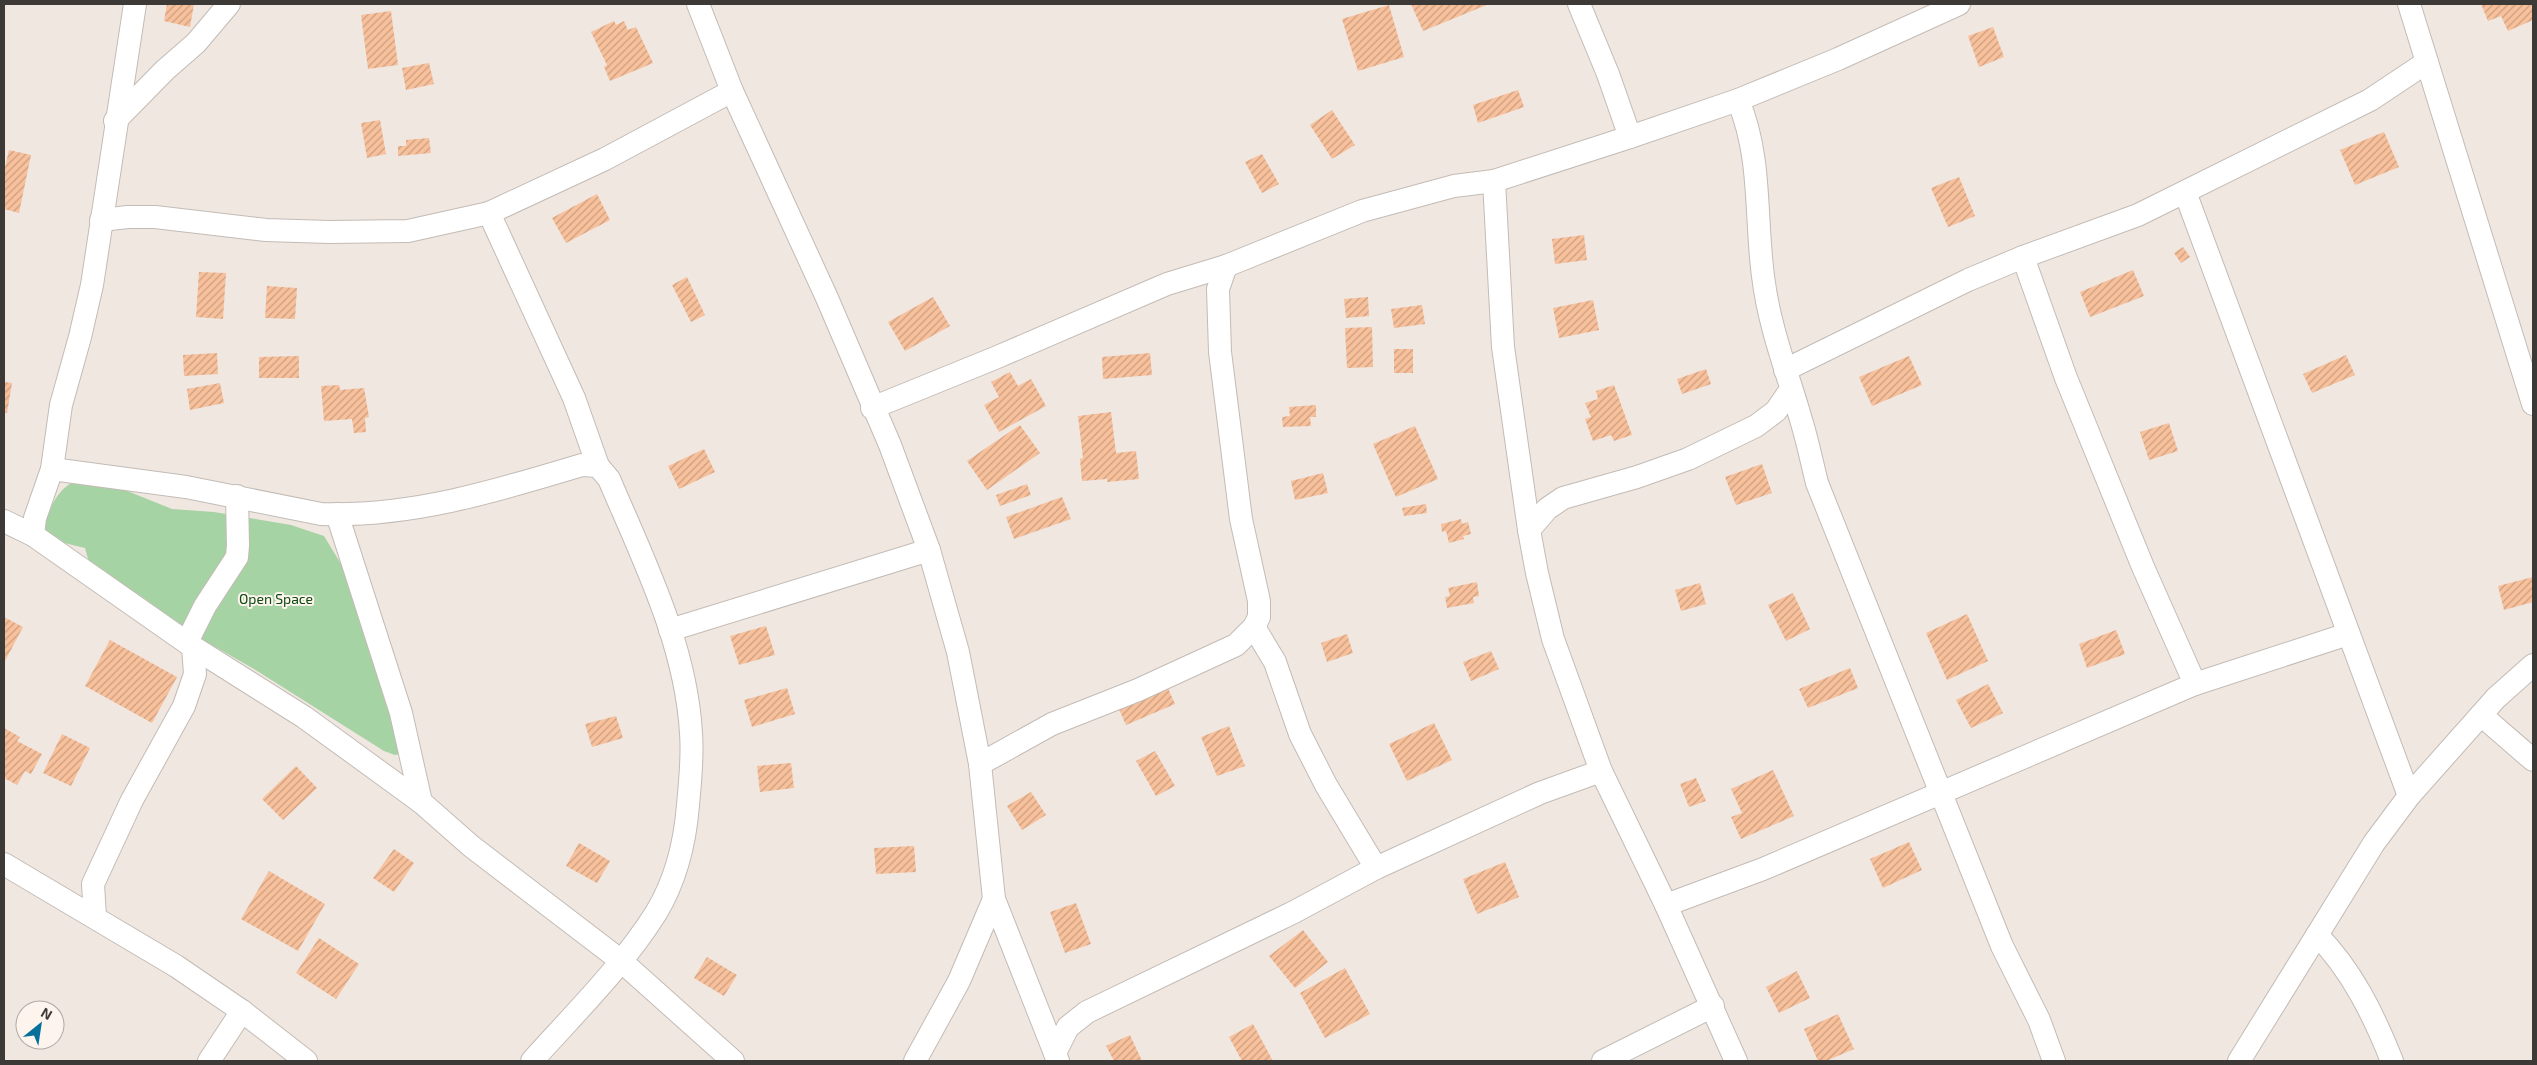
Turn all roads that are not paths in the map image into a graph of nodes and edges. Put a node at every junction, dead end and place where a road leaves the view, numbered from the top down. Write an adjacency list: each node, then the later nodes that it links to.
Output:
1 (135, 4): 10 (street)
2 (229, 4): 10 (street)
3 (698, 4): 8 (street)
4 (1579, 4): 11 (street)
5 (1959, 4): 9 (street)
6 (2408, 4): 7 (street)
7 (2427, 62): 13 (street); 19 (street)
8 (732, 91): 14 (street); 20 (street)
9 (1738, 100): 11 (street); 18 (street)
10 (115, 121): 15 (street)
11 (1630, 137): 12 (street)
12 (1494, 181): 17 (street); 26 (street)
13 (2186, 192): 16 (street); 31 (street)
14 (489, 213): 15 (street); 21 (street)
15 (101, 220): 22 (street)
16 (2024, 257): 18 (street); 34 (street)
17 (1226, 266): 20 (street); 29 (street)
18 (1788, 380): 26 (street); 39 (street)
19 (2533, 404)
20 (872, 408): 28 (street)
21 (598, 466): 24 (street); 30 (street)
22 (52, 469): 23 (street); 27 (street)
23 (236, 496): 24 (street); 32 (street)
24 (337, 514): 41 (street)
25 (4, 521): 27 (street)
26 (1529, 530): 38 (street)
27 (33, 535): 32 (street)
28 (928, 550): 30 (street); 37 (street)
29 (1254, 627): 37 (street); 43 (street)
30 (670, 630): 48 (street)
31 (2348, 634): 34 (street); 40 (street)
32 (190, 644): 41 (street); 46 (street)
33 (2533, 665): 35 (street)
34 (2195, 684): 39 (street)
35 (2482, 715): 36 (street); 40 (street)
36 (2533, 760)
37 (980, 764): 44 (street)
38 (1601, 771): 43 (street); 45 (street)
39 (1942, 792): 45 (street); 59 (street)
40 (2409, 796): 47 (street)
41 (421, 802): 48 (street)
42 (4, 864): 46 (street)
43 (1376, 868): 51 (street)
44 (994, 899): 51 (street); 56 (street)
45 (1666, 905): 49 (street)
46 (95, 917): 50 (street)
47 (2317, 935): 60 (street); 61 (street)
48 (620, 960): 54 (street); 55 (street)
49 (1713, 1006): 57 (street); 58 (street)
50 (242, 1011): 52 (street); 53 (street)
51 (1057, 1057)
52 (209, 1061)
53 (306, 1061)
54 (532, 1061)
55 (733, 1061)
56 (915, 1061)
57 (1603, 1061)
58 (1736, 1061)
59 (2054, 1061)
60 (2239, 1061)
61 (2392, 1061)

